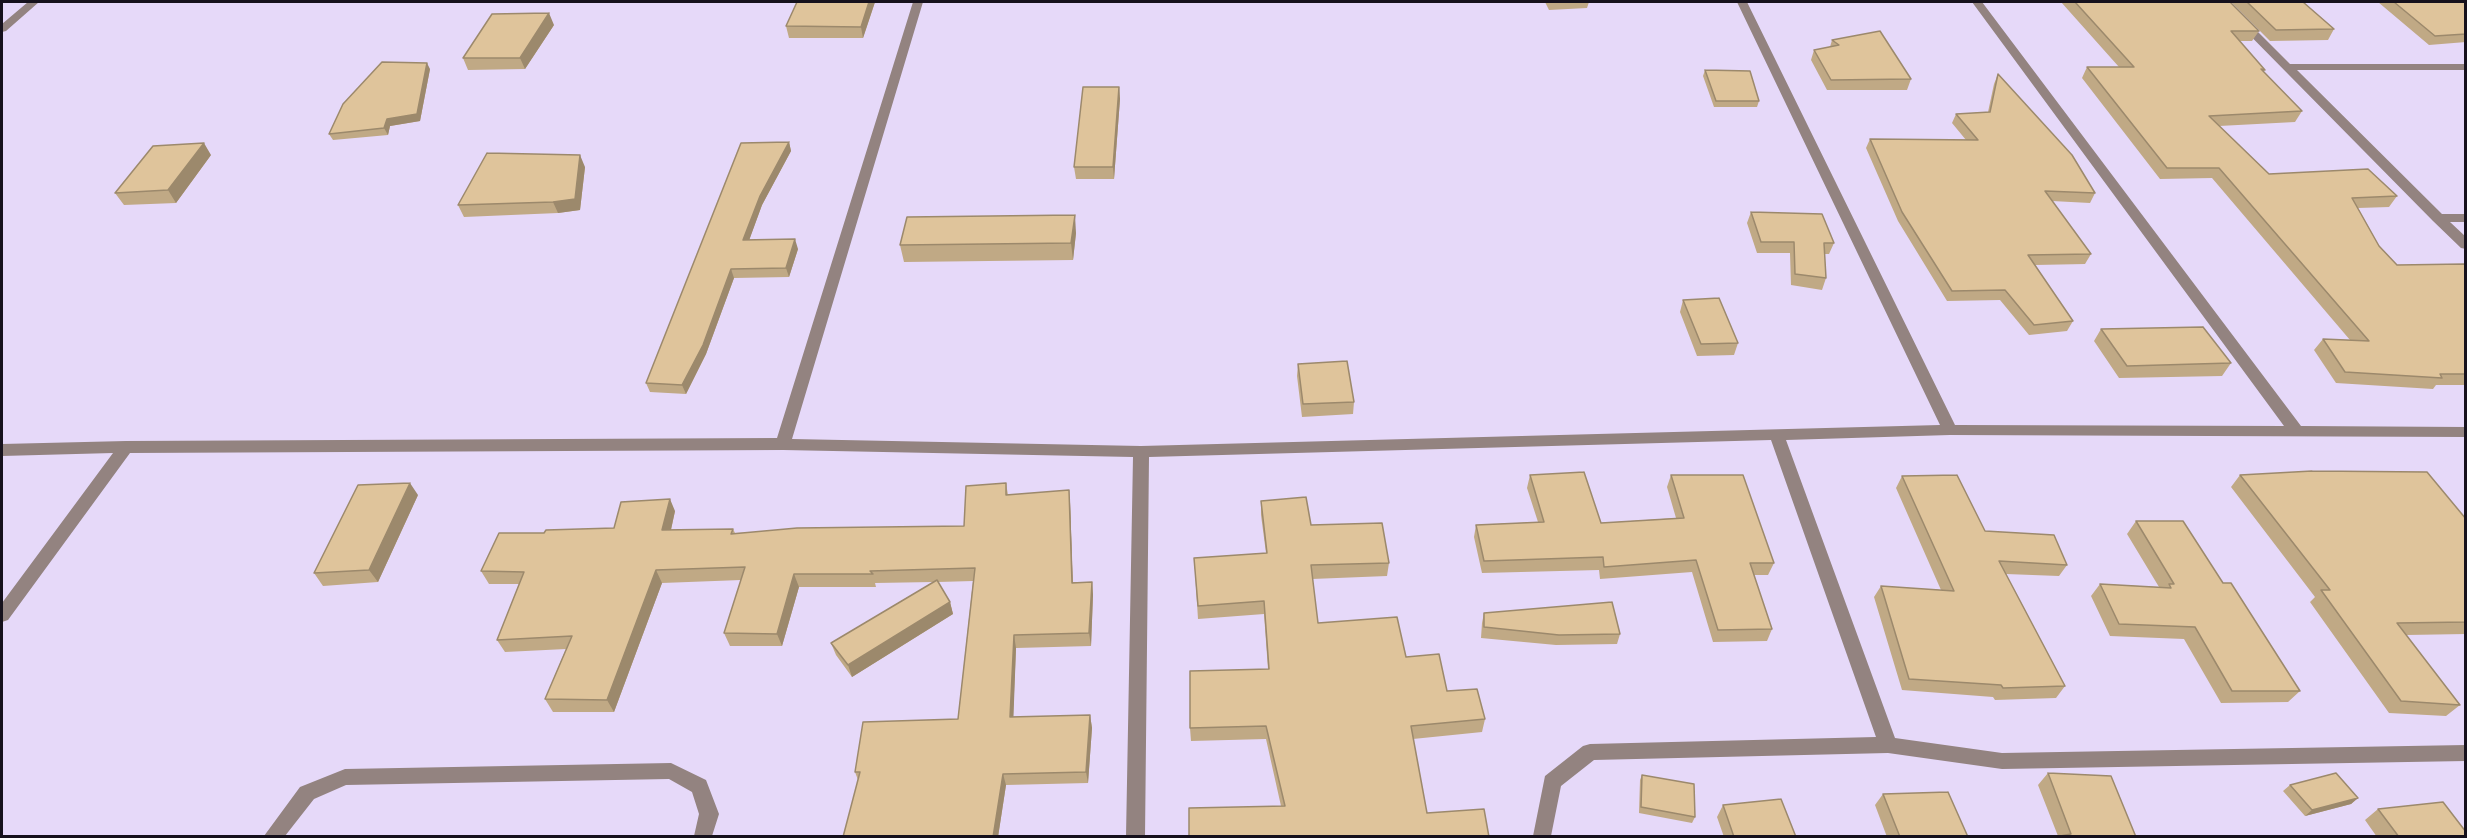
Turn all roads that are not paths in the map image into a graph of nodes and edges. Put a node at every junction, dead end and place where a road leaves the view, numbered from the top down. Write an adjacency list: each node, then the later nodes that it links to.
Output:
1 (34, 2): 6 (street)
2 (918, 2): 16 (street)
3 (1742, 2): 12 (street)
4 (1977, 2): 13 (street)
5 (2222, 2): 7 (street)
6 (2, 29)
7 (2288, 67): 8 (street); 9 (street)
8 (2466, 67)
9 (2438, 218): 10 (street); 11 (street)
10 (2466, 218)
11 (2466, 245)
12 (1950, 430): 13 (street); 15 (street)
13 (2297, 432): 14 (street)
14 (2466, 432)
15 (1777, 436): 19 (street); 21 (street)
16 (783, 444): 17 (street); 19 (street)
17 (126, 447): 18 (street); 20 (street)
18 (2, 450)
19 (1141, 452): 25 (street)
20 (2, 615)
21 (1888, 745): 22 (street); 26 (street)
22 (2466, 753)
23 (274, 837): 24 (street)
24 (703, 837)
25 (1136, 837)
26 (1542, 837)

